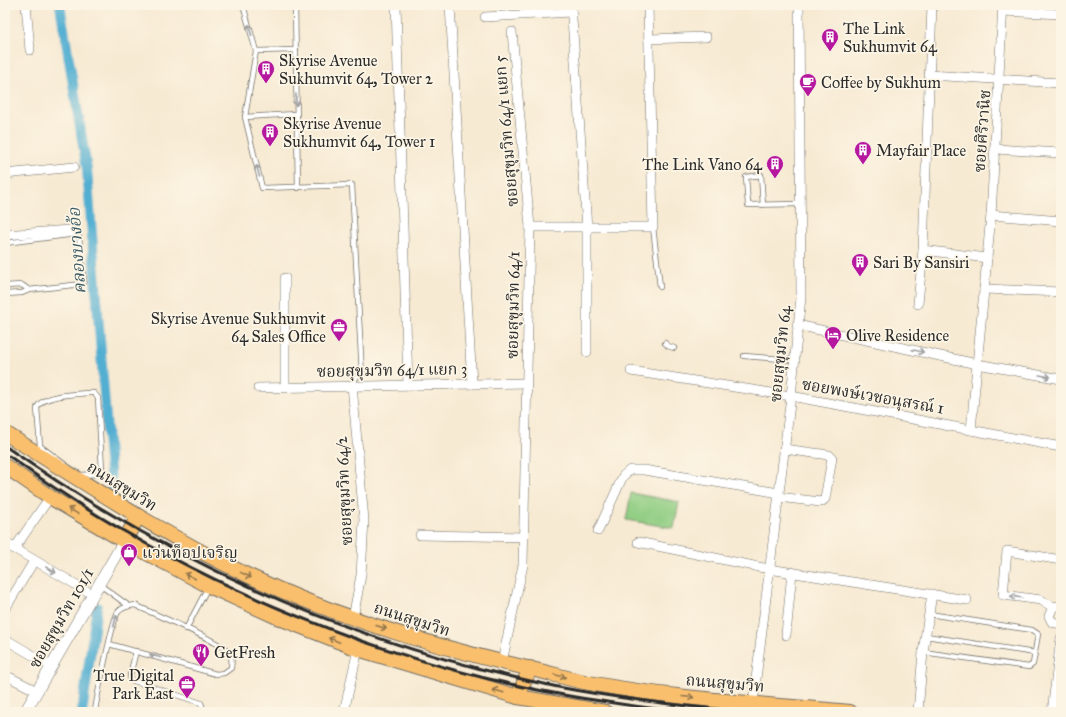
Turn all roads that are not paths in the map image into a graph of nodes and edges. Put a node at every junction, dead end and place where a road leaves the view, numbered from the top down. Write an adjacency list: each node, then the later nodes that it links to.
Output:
1 (26, 5): 16 (street)
2 (242, 5): 18 (lane, one-way to 2)
3 (296, 5): 17 (lane)
4 (396, 5): 61 (street)
5 (450, 5): 59 (street)
6 (648, 5): 15 (street)
7 (799, 5): 30 (street, ซอยสุขุมวิท 64)
8 (932, 5): 19 (street)
9 (1003, 8): 11 (street); 20 (street, ซอยศิริวานิช)
10 (571, 9): 12 (street); 35 (street)
11 (1061, 14)
12 (485, 16)
13 (512, 32): 33 (street, ซอยสุขุมวิท 64/1 แยก 5)
14 (706, 36): 15 (street)
15 (649, 39): 34 (street)
16 (30, 50)
17 (296, 50): 18 (lane); 22 (lane, one-way to 22)
18 (256, 51): 23 (lane)
19 (929, 75): 20 (street); 39 (street)
20 (1000, 79): 21 (street); 24 (street, ซอยศิริวานิช)
21 (1061, 83)
22 (296, 114): 23 (lane); 28 (lane)
23 (245, 117): 28 (lane, one-way to 23)
24 (996, 149): 25 (street); 31 (street, ซอยศิริวานิช)
25 (1061, 153)
26 (74, 167): 27 (street)
27 (5, 174)
28 (298, 188): 60 (lane)
29 (763, 204): 29 (lane); 30 (lane)
30 (801, 204): 49 (street, ซอยสุขุมวิท 64)
31 (991, 215): 32 (street); 40 (street, ซอยศิริวานิช)
32 (1061, 221)
33 (530, 227): 35 (street); 58 (street, ซอยสุขุมวิท 64/1)
34 (653, 227): 35 (street); 43 (lane)
35 (587, 228): 52 (street)
36 (69, 230): 37 (street)
37 (5, 235)
38 (5, 243): 45 (lane)
39 (923, 250): 40 (street); 48 (street)
40 (987, 258): 44 (street, ซอยศิริวานิช)
41 (285, 278): 63 (street)
42 (5, 286): 45 (lane)
43 (660, 287)
44 (984, 289): 46 (street); 55 (street, ซอยศิริวานิช)
45 (29, 290): 47 (lane)
46 (1061, 292)
47 (5, 294)
48 (918, 304)
49 (798, 325): 54 (street, ซอยสุขุมวิท 64); 55 (street, one-way to 55)
50 (665, 343): 51 (lane)
51 (674, 348)
52 (587, 352)
53 (744, 356): 54 (lane)
54 (794, 360): 64 (street, ซอยสุขุมวิท 64)
55 (977, 364): 57 (street, one-way to 57); 65 (street, ซอยศิริวานิช)
56 (631, 372): 64 (street, ซอยพงษ์เวชอนุสรณ์ 1)
57 (1061, 379)
58 (526, 383): 59 (street, ซอยสุขุมวิท 64/1 แยก 3); 76 (street, ซอยสุขุมวิท 64/1)
59 (472, 384): 61 (street, ซอยสุขุมวิท 64/1 แยก 3)
60 (352, 385): 61 (street, ซอยสุขุมวิท 64/1 แยก 3); 63 (street, ซอยสุขุมวิท 64/1 แยก 3); 94 (street, ซอยสุขุมวิท 64/2)
61 (408, 385)
62 (258, 388): 63 (street, ซอยสุขุมวิท 64/1 แยก 3)
63 (285, 388)
64 (791, 396): 65 (street, ซอยพงษ์เวชอนุสรณ์ 1); 68 (street, ซอยสุขุมวิท 64)
65 (971, 430): 67 (street, ซอยพงษ์เวชอนุสรณ์ 1)
66 (5, 433): 69 (main road, ถนนสุขุมวิท)
67 (1061, 447)
68 (784, 449): 71 (street, ซอยสุขุมวิท 64); 71 (street)
69 (58, 464): 69 (lane); 73 (main road, ถนนสุขุมวิท)
70 (5, 466): 72 (main road)
71 (778, 495): 74 (street); 83 (street, ซอยสุขุมวิท 64)
72 (50, 497): 77 (main road, one-way to 72); 80 (street)
73 (138, 517): 77 (main road); 94 (main road, ถนนสุขุมวิท, one-way to 94)
74 (598, 531)
75 (420, 535): 76 (street)
76 (523, 537): 106 (street, ซอยสุขุมวิท 64/1)
77 (124, 541): 85 (street, ซอยสุขุมวิท 101/1); 86 (main road, one-way to 77)
78 (638, 542): 83 (street)
79 (5, 543): 80 (street)
80 (14, 549): 82 (street)
81 (1061, 560): 91 (street, one-way to 81)
82 (34, 561): 87 (street, one-way to 87); 92 (street)
83 (769, 568): 84 (street); 112 (street, ซอยสุขุมวิท 64)
84 (792, 572): 88 (street); 97 (street)
85 (99, 584): 87 (street, ซอยสุขุมวิท 101/1); 90 (lane)
86 (209, 586): 96 (lane); 102 (main road, one-way to 86)
87 (92, 594): 107 (street, ซอยสุขุมวิท 101/1)
88 (932, 594): 89 (street); 93 (street)
89 (967, 600)
90 (129, 606): 96 (lane); 101 (lane, one-way to 90)
91 (1057, 606): 95 (street)
92 (5, 609)
93 (929, 614): 98 (street); 105 (lane)
94 (353, 618): 106 (main road, ถนนสุขุมวิท, one-way to 106)
95 (1061, 624)
96 (186, 629): 103 (lane, one-way to 103)
97 (786, 635)
98 (926, 636): 104 (street); 105 (lane)
99 (1061, 638): 121 (street)
100 (5, 639): 107 (street)
101 (109, 644): 103 (lane); 115 (lane)
102 (358, 649): 111 (main road, one-way to 102); 117 (street)
103 (136, 651): 116 (lane)
104 (923, 652): 105 (lane); 120 (street)
105 (1035, 653)
106 (502, 662): 108 (main road, ถนนสุขุมวิท)
107 (51, 666): 110 (street, ซอยสุขุมวิท 101/1)
108 (530, 668): 111 (main road); 112 (main road, ถนนสุขุมวิท, one-way to 112)
109 (5, 675): 110 (street)
110 (37, 691): 114 (street, ซอยสุขุมวิท 101/1)
111 (518, 697): 113 (main road)
112 (753, 703): 119 (main road, ถนนสุขุมวิท)
113 (554, 708): 118 (main road)
114 (25, 712)
115 (95, 712)
116 (204, 712)
117 (344, 712)
118 (605, 712)
119 (850, 712)
120 (918, 712)
121 (1052, 712)

